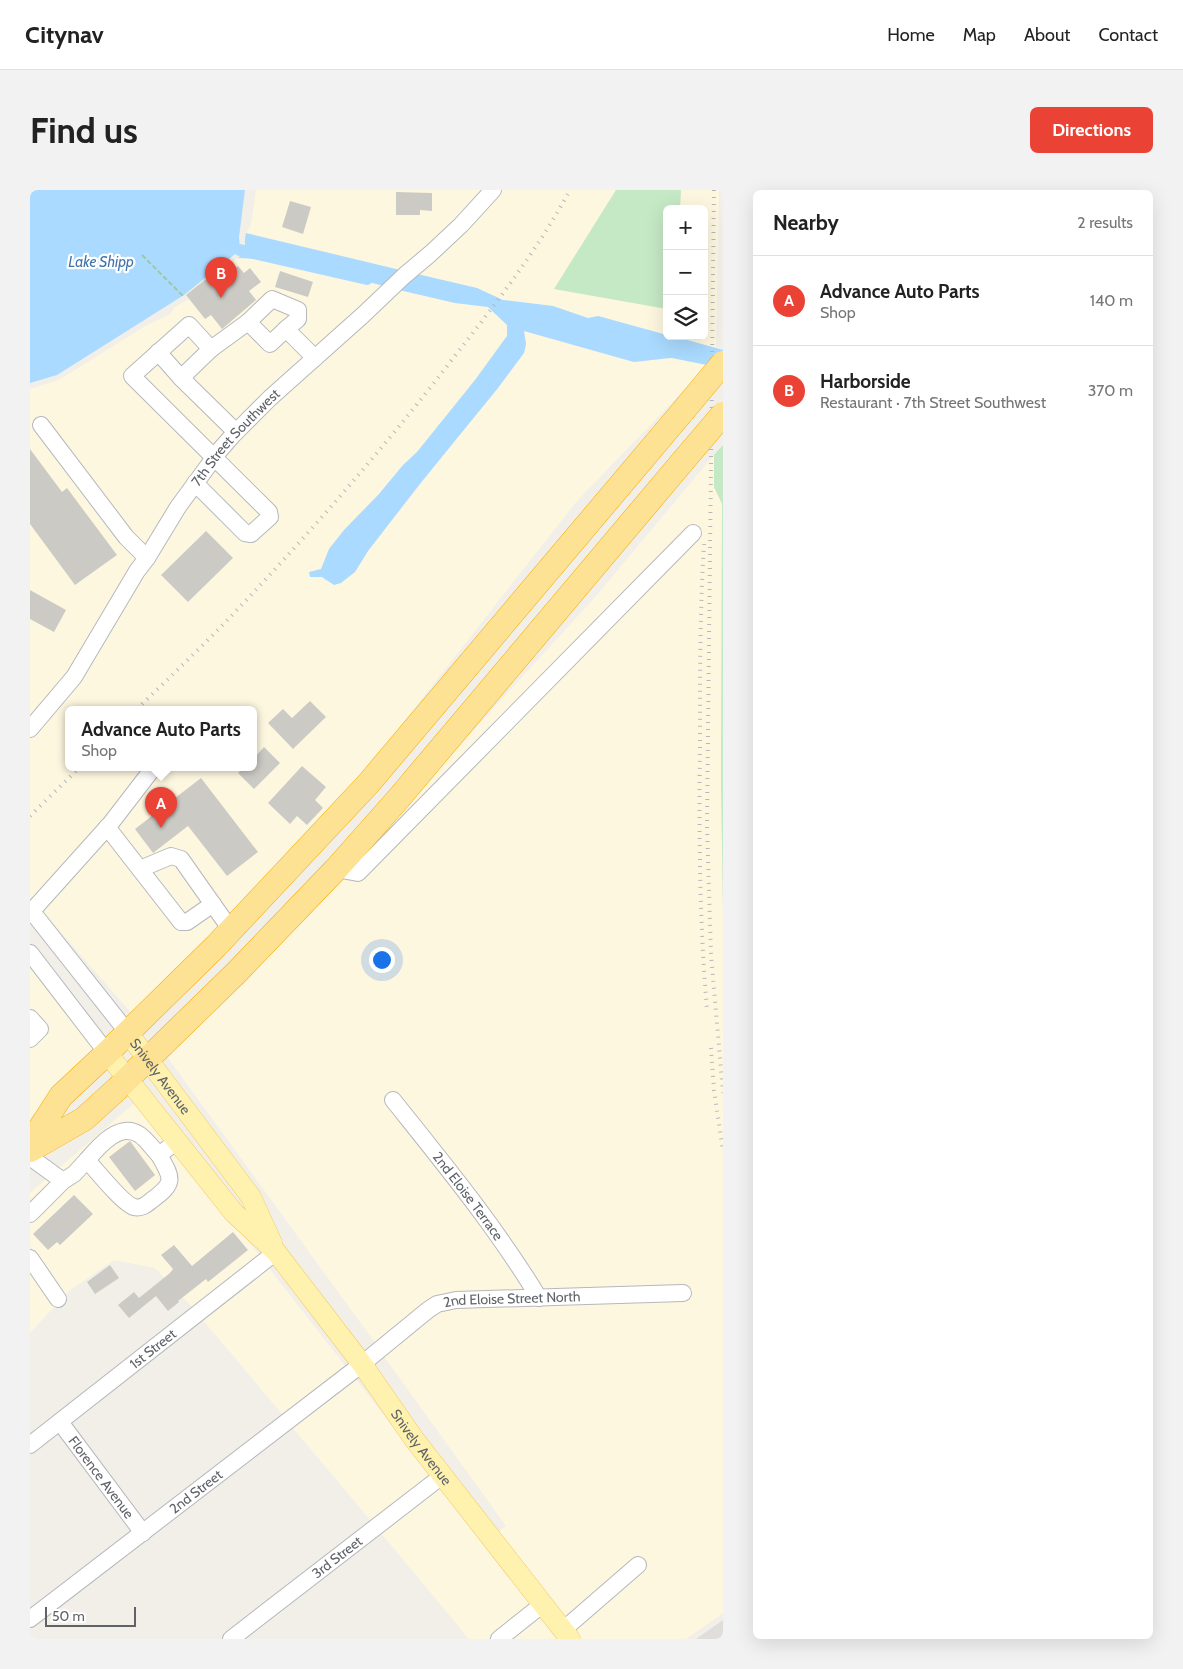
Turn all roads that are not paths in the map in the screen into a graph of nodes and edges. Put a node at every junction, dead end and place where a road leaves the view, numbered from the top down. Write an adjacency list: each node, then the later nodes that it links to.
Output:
1 (493, 190): 6 (street, 7th Street Southwest)
2 (248, 322): 3 (street); 3 (street); 4 (street)
3 (286, 329): 6 (street)
4 (211, 349): 5 (street); 8 (street)
5 (158, 352): 8 (street); 12 (street)
6 (315, 358): 11 (street, 7th Street Southwest)
7 (723, 363): 23 (highway, bridge)
8 (181, 378): 11 (street)
9 (723, 414): 20 (highway, bridge)
10 (41, 425): 15 (street)
11 (236, 432): 12 (street, 7th Street Southwest)
12 (214, 458): 13 (street, 7th Street Southwest); 13 (street)
13 (195, 483): 15 (street, 7th Street Southwest)
14 (693, 533): 20 (street)
15 (147, 558): 16 (street, 7th Street Southwest)
16 (30, 729)
17 (151, 771): 18 (street)
18 (107, 827): 19 (street); 22 (street)
19 (140, 869): 21 (street); 21 (street)
20 (336, 869): 29 (highway)
21 (213, 904): 23 (street)
22 (31, 910): 26 (street, Snively Avenue)
23 (232, 930): 26 (highway)
24 (30, 953): 28 (street, Snively Avenue)
25 (30, 1018): 27 (street)
26 (128, 1033): 28 (highway); 29 (main road, Snively Avenue)
27 (30, 1039)
28 (107, 1053): 30 (main road, Snively Avenue); 33 (highway)
29 (148, 1059): 30 (highway); 40 (main road, Snively Avenue)
30 (127, 1079): 32 (main road, Snively Avenue); 34 (highway)
31 (393, 1100): 43 (street, 2nd Eloise Terrace)
32 (177, 1141): 35 (street); 40 (main road, Snively Avenue)
33 (30, 1144)
34 (30, 1150)
35 (159, 1155): 37 (street); 37 (street)
36 (30, 1157): 38 (street)
37 (87, 1160): 38 (street)
38 (62, 1181): 39 (street)
39 (30, 1213)
40 (276, 1252): 45 (main road, Snively Avenue); 46 (street, 1st Street)
41 (30, 1258): 44 (street)
42 (683, 1293): 43 (street, 2nd Eloise Street North)
43 (539, 1298): 45 (street, 2nd Eloise Street North)
44 (58, 1299)
45 (362, 1364): 48 (main road, Snively Avenue); 49 (street, 2nd Street)
46 (60, 1422): 47 (street, 1st Street); 49 (street, Florence Avenue)
47 (30, 1444)
48 (442, 1476): 51 (main road, Snively Avenue); 54 (street, 3rd Street)
49 (143, 1533): 52 (street, 2nd Street)
50 (638, 1565): 53 (street)
51 (543, 1604): 53 (main road, Snively Avenue); 55 (street)
52 (30, 1619)
53 (566, 1634)
54 (231, 1639)
55 (499, 1639)

